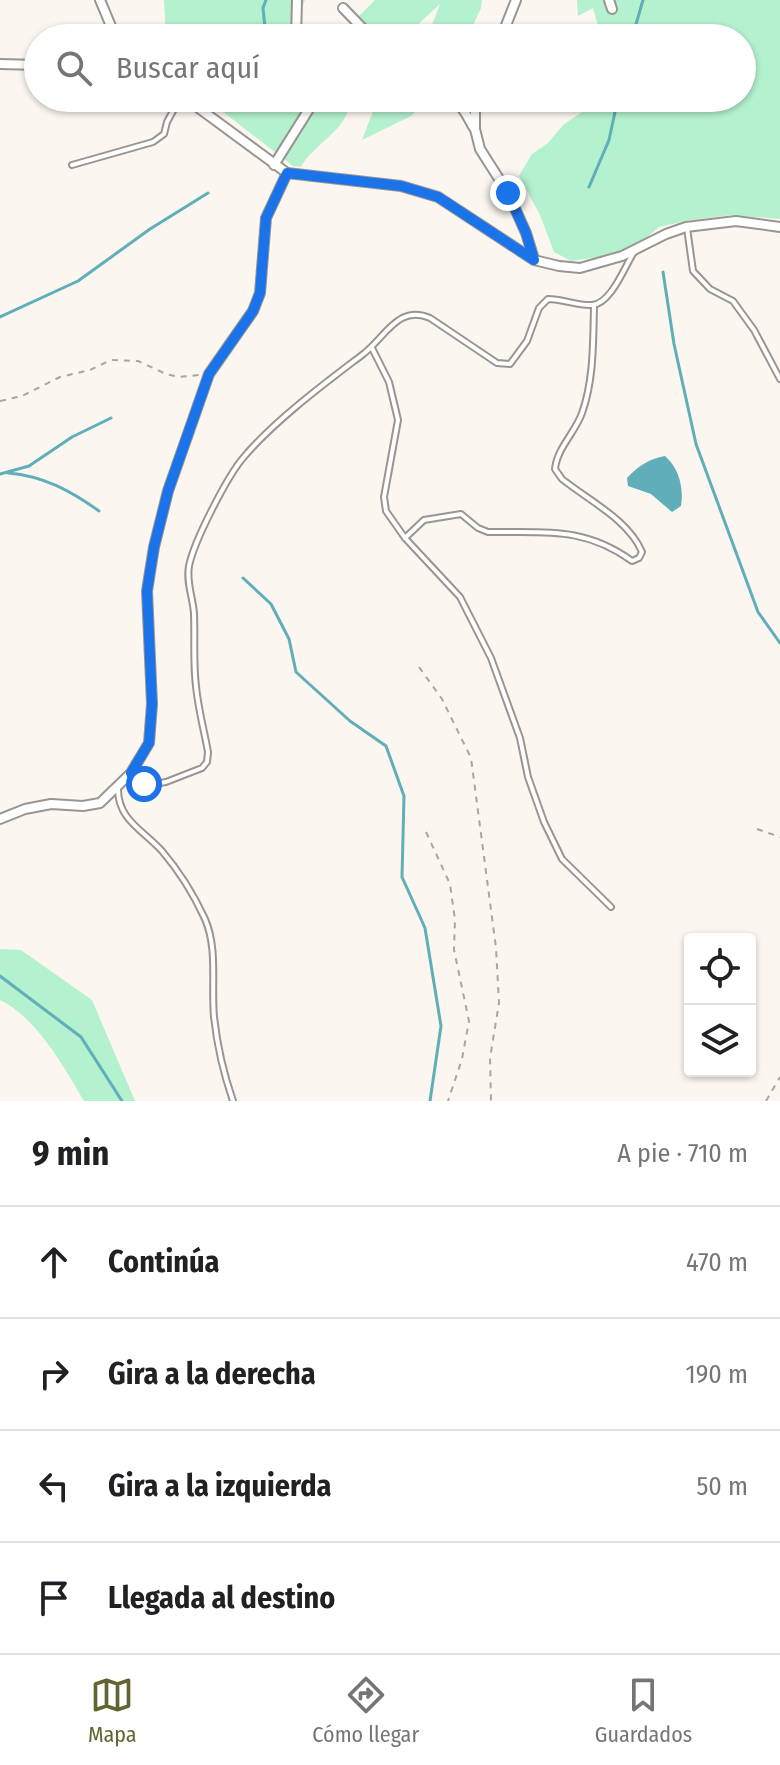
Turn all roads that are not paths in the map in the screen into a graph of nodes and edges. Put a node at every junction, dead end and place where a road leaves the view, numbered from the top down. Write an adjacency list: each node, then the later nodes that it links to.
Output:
1 (100, 0): 5 (street)
2 (297, 0): 6 (street)
3 (516, 0): 8 (street)
4 (343, 8): 7 (street)
5 (110, 24)
6 (296, 24)
7 (358, 24)
8 (507, 24)
9 (0, 64): 10 (street)
10 (24, 65)
11 (174, 112): 17 (lane)
12 (202, 112): 18 (street)
13 (307, 112): 18 (street)
14 (464, 112): 16 (street)
15 (475, 112): 16 (street)
16 (475, 129): 23 (street)
17 (72, 165)
18 (274, 165): 19 (street)
19 (287, 173): 23 (street); 28 (street)
20 (686, 227): 21 (street); 22 (street); 26 (lane)
21 (780, 227)
22 (635, 250): 23 (street); 24 (lane)
23 (534, 260)
24 (594, 306): 25 (lane); 27 (lane)
25 (372, 348): 27 (lane); 28 (lane)
26 (780, 379)
27 (405, 538): 31 (lane)
28 (131, 773): 29 (street)
29 (118, 786): 30 (street); 32 (lane)
30 (0, 819)
31 (611, 907)
32 (233, 1101)

